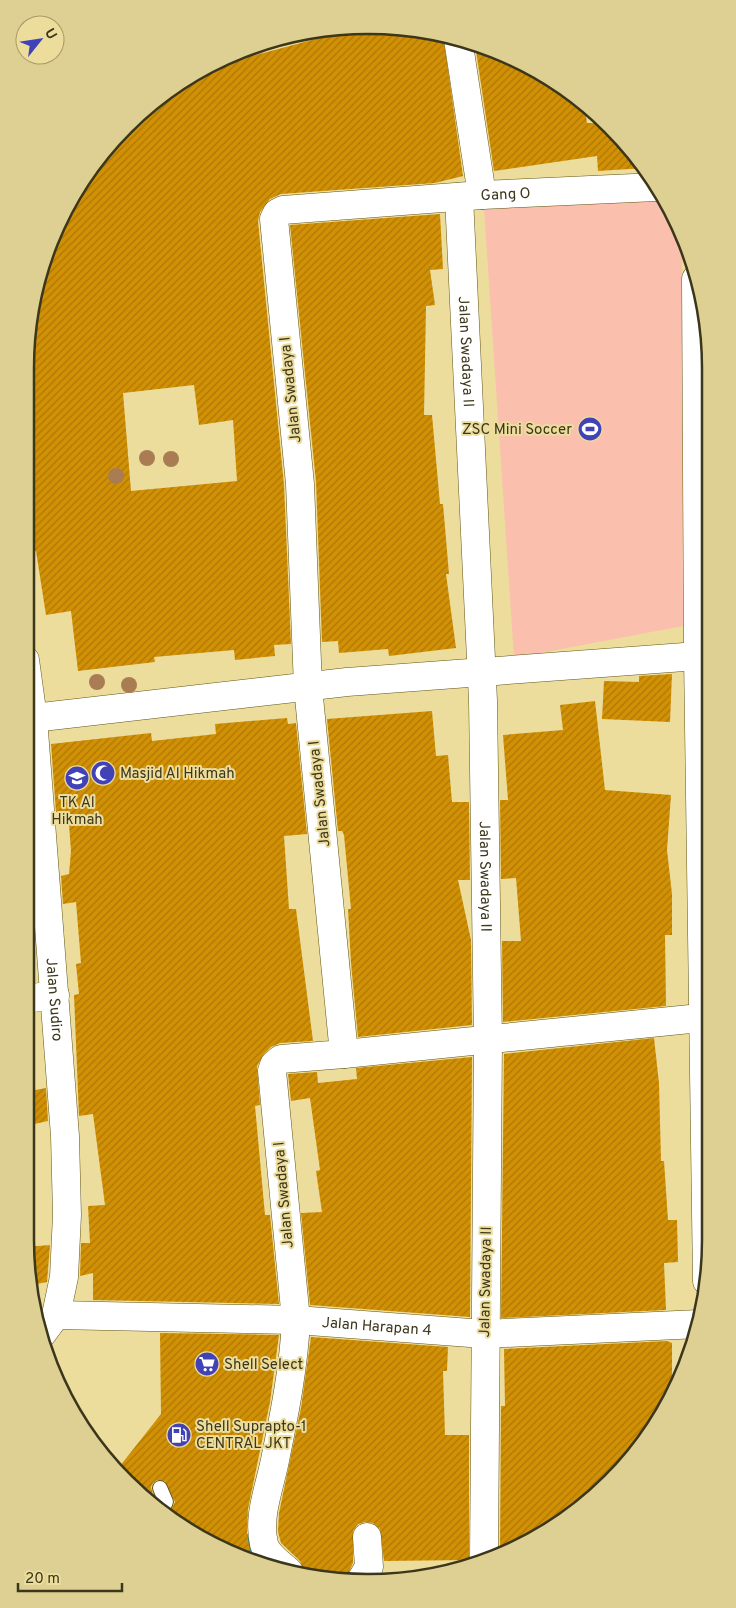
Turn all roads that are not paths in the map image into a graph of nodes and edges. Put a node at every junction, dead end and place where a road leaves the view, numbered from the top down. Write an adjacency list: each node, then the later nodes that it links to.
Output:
1 (459, 46): 3 (street, Gang O)
2 (649, 187): 3 (street, Gang O)
3 (470, 196): 8 (street, Jalan Swadaya II); 9 (street, Jalan Swadaya I)
4 (700, 333): 5 (street)
5 (702, 468)
6 (702, 635): 7 (street)
7 (698, 656): 8 (street); 12 (street)
8 (481, 673): 9 (street); 16 (street, Jalan Swadaya II)
9 (308, 687): 10 (street); 17 (street, Jalan Swadaya I)
10 (34, 718)
11 (34, 731): 13 (street, Jalan Sudiro)
12 (702, 816)
13 (55, 996): 14 (street); 20 (street, Jalan Sudiro)
14 (34, 998)
15 (702, 1018): 16 (street)
16 (488, 1041): 17 (street); 21 (street, Jalan Swadaya II)
17 (344, 1054): 18 (street, Jalan Swadaya I)
18 (296, 1320): 20 (street, Jalan Harapan 4); 21 (street, Jalan Harapan 4); 26 (street, Jalan Swadaya I)
19 (692, 1324): 21 (street, Jalan Harapan 4)
20 (48, 1325)
21 (484, 1334): 25 (street, Jalan Swadaya II)
22 (160, 1488): 23 (lane)
23 (165, 1505)
24 (367, 1537): 27 (street)
25 (484, 1554)
26 (277, 1562)
27 (365, 1574)

